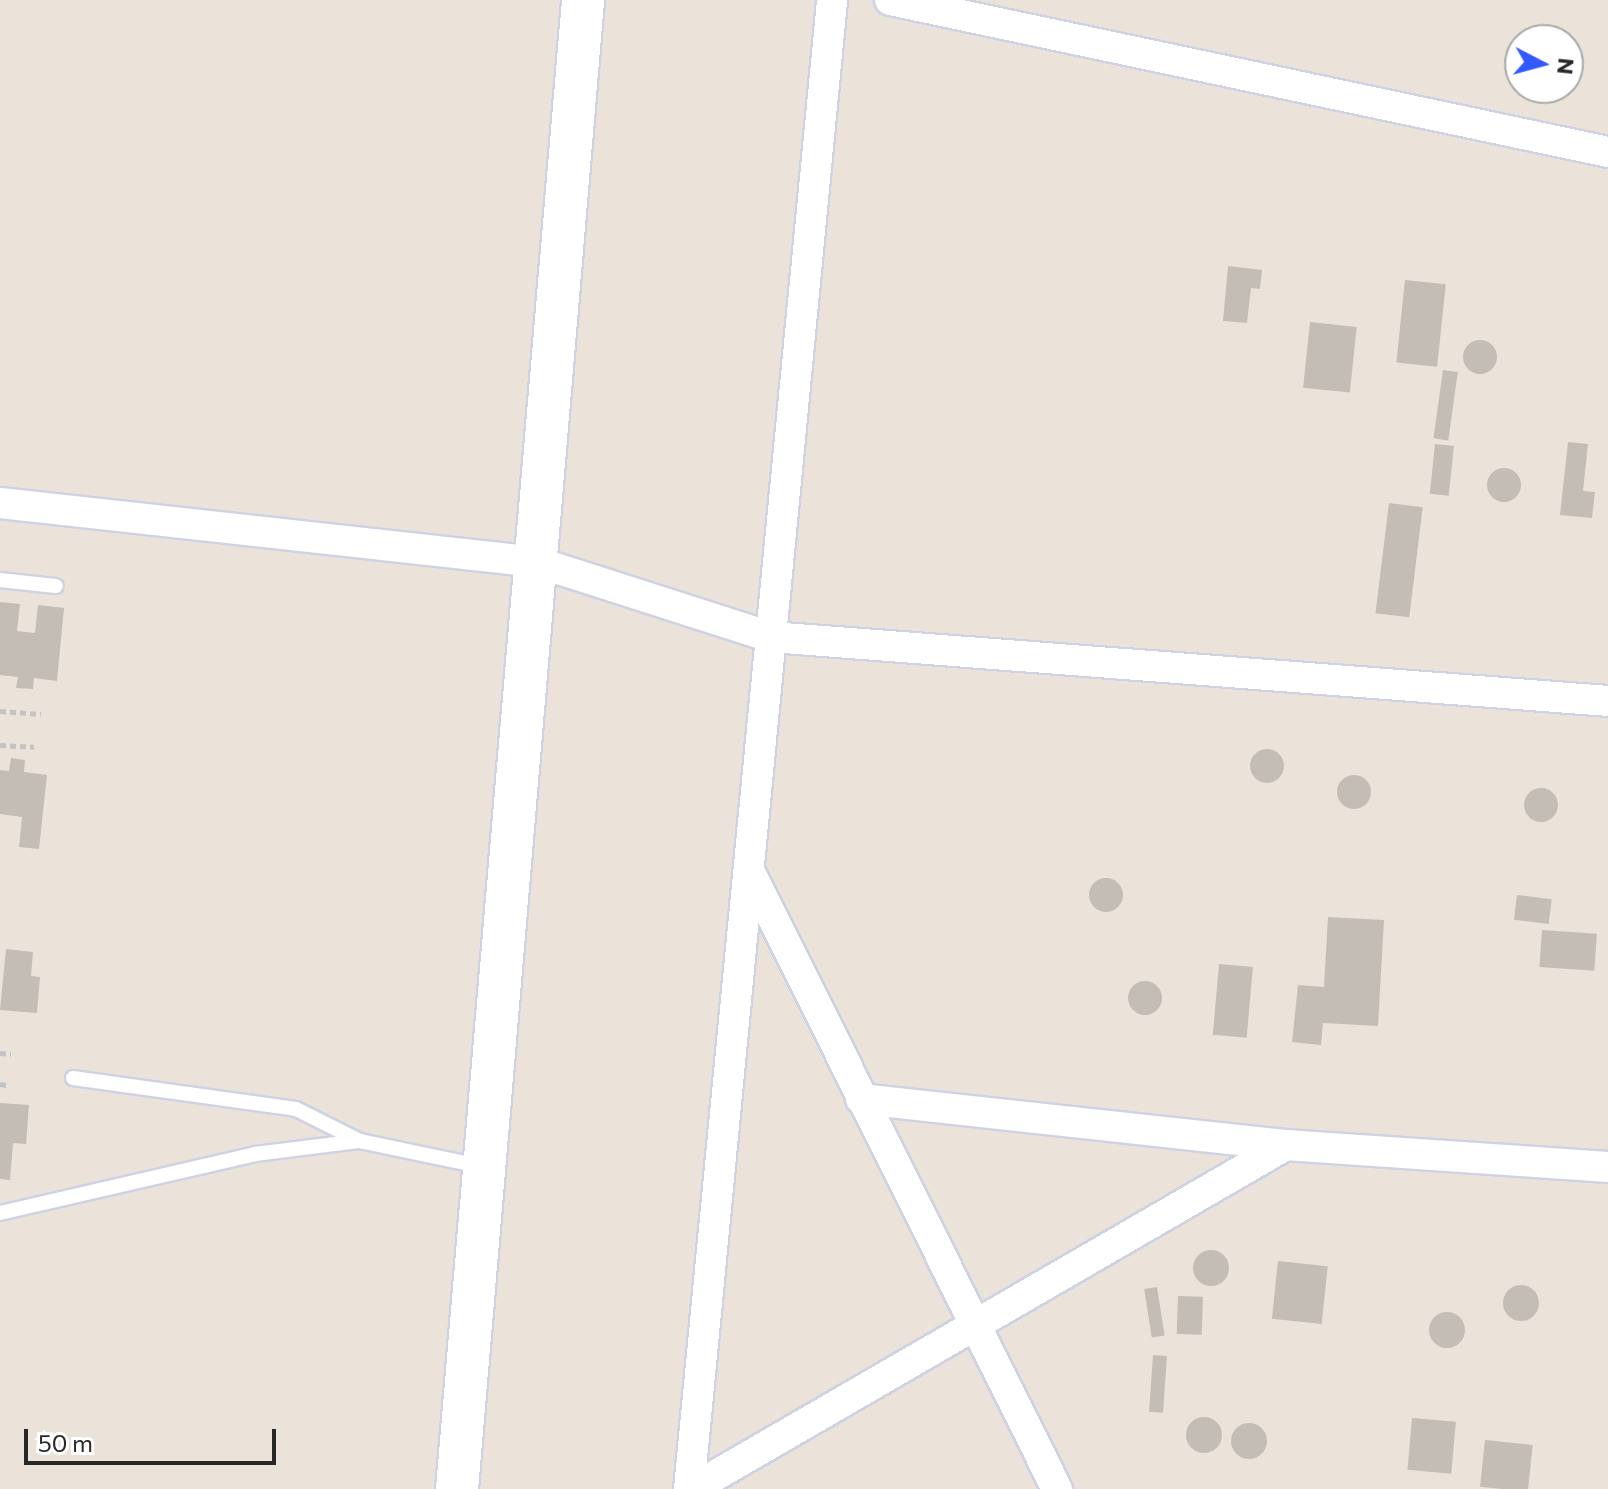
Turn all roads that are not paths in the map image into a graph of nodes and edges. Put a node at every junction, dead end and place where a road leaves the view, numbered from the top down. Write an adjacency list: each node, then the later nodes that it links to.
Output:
1 (583, 0): 6 (main road)
2 (832, 0): 9 (street)
3 (890, 0): 4 (street)
4 (1608, 152)
5 (0, 503): 6 (street)
6 (537, 562): 9 (street); 16 (main road)
7 (0, 580): 8 (lane)
8 (56, 586)
9 (771, 637): 10 (street); 11 (street)
10 (1608, 701)
11 (749, 870): 13 (street); 21 (street)
12 (73, 1078): 14 (lane)
13 (861, 1099): 15 (street); 19 (street)
14 (360, 1141): 16 (lane); 18 (lane)
15 (1286, 1145): 17 (street); 19 (street)
16 (488, 1167): 20 (main road)
17 (1608, 1167)
18 (0, 1213)
19 (972, 1327): 21 (street); 22 (street)
20 (457, 1489)
21 (690, 1489)
22 (1057, 1489)

